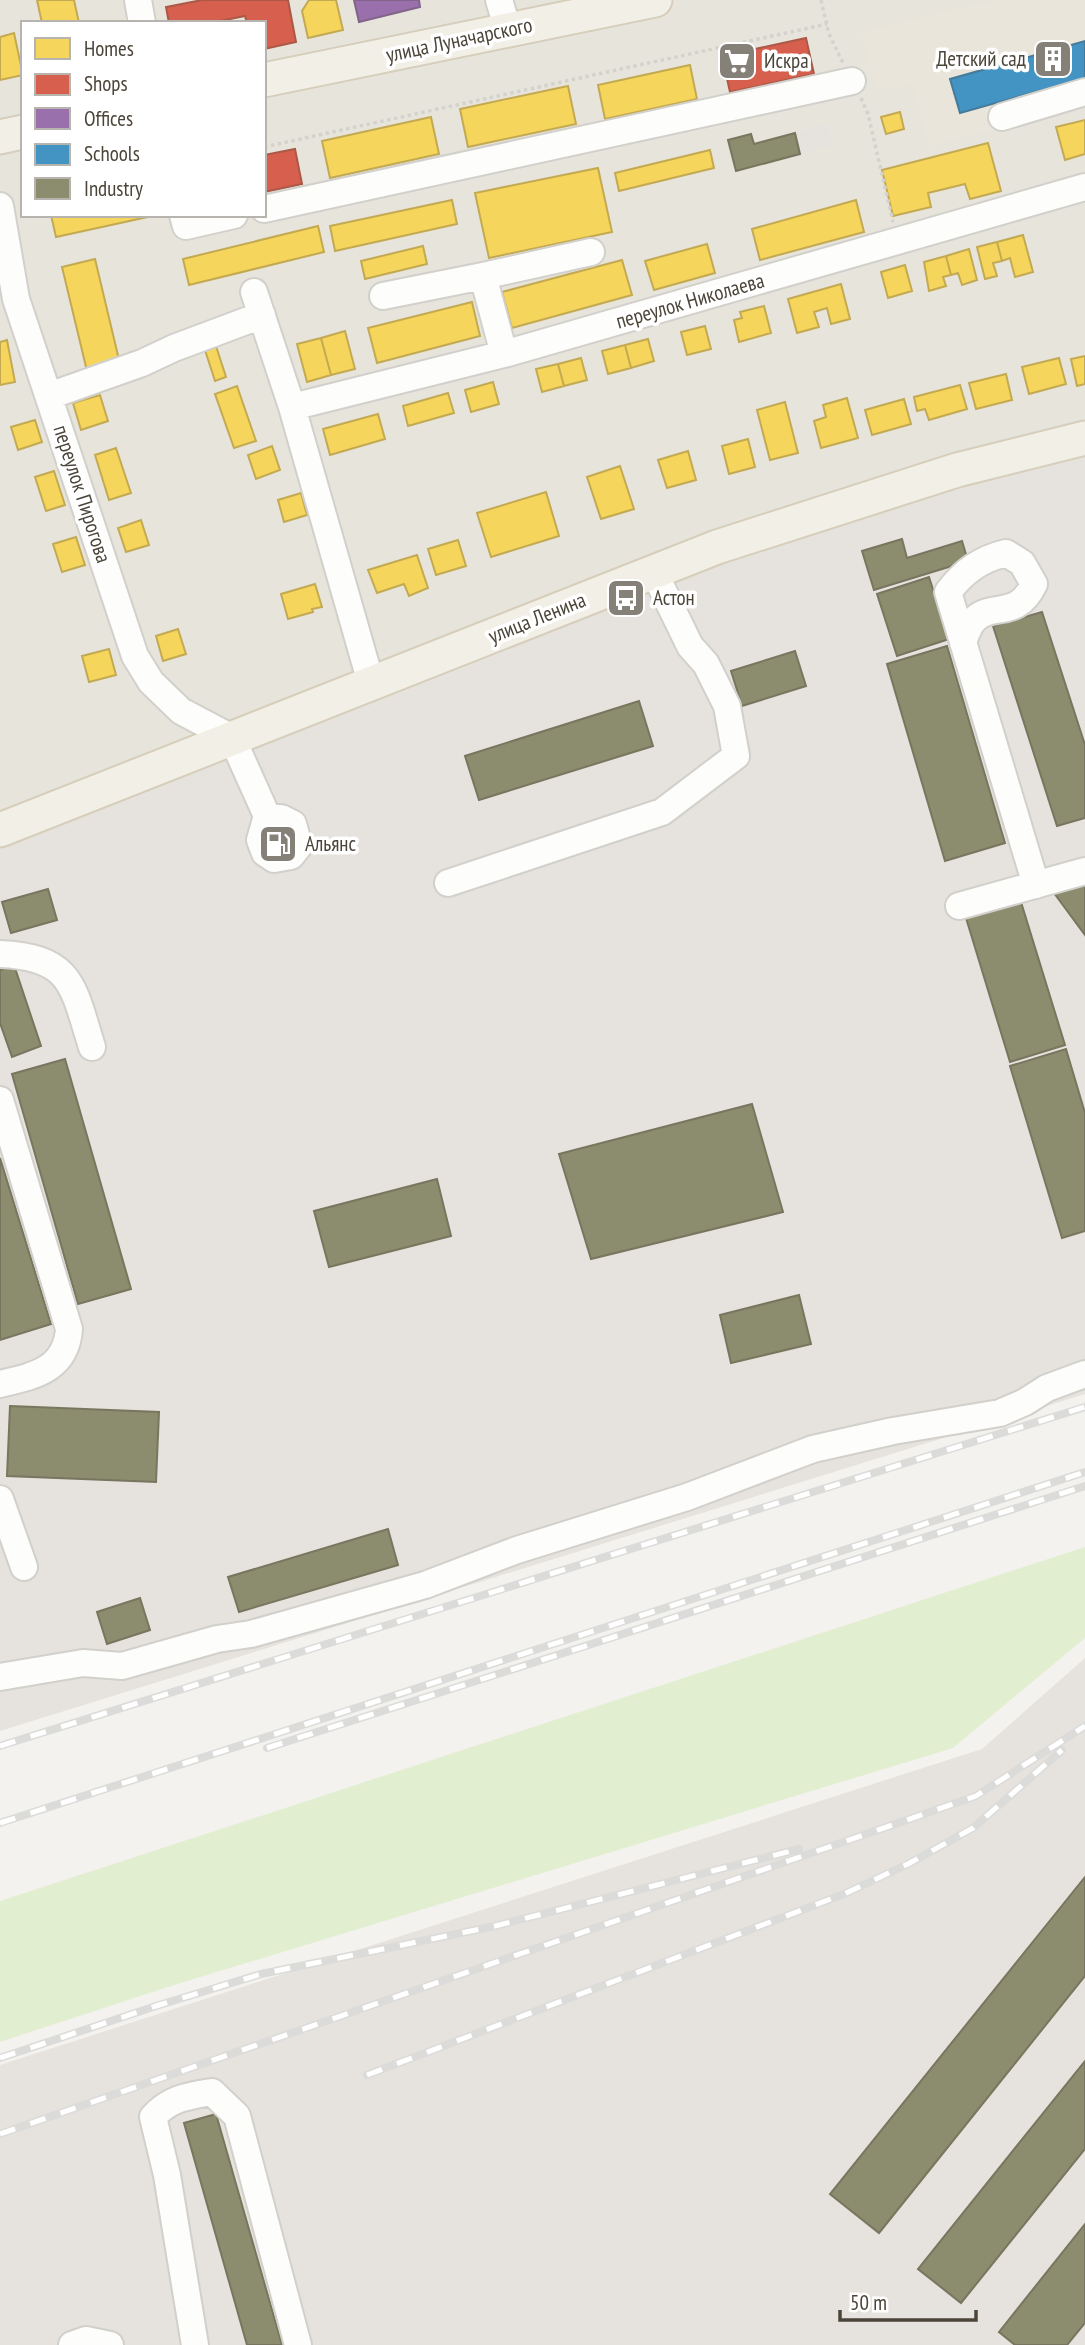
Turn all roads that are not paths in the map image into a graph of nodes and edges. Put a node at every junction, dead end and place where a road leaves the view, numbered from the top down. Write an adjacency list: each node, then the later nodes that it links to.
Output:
1 (138, 0): 4 (street)
2 (654, 0): 3 (main road, улица Луначарского)
3 (503, 15): 5 (main road, улица Луначарского)
4 (142, 21)
5 (266, 79)
6 (852, 80): 13 (street)
7 (1085, 92): 8 (street)
8 (1002, 117)
9 (21, 132): 10 (main road)
10 (0, 137)
11 (1085, 187): 20 (street, переулок Николаева)
12 (0, 206): 18 (street, переулок Пирогова)
13 (266, 209)
14 (184, 217): 15 (street)
15 (225, 217)
16 (591, 252): 17 (street)
17 (483, 276): 19 (street); 20 (street)
18 (7, 286): 21 (street, переулок Пирогова)
19 (383, 296)
20 (504, 354): 22 (street, переулок Николаева)
21 (49, 396): 22 (street); 27 (street, переулок Пирогова)
22 (292, 407): 26 (street)
23 (1085, 438): 24 (main road, улица Ленина)
24 (654, 572): 26 (main road, улица Ленина); 31 (street)
25 (963, 643): 32 (street)
26 (370, 683): 27 (main road, улица Ленина)
27 (232, 738): 28 (street); 29 (main road, улица Ленина)
28 (267, 816)
29 (0, 830)
30 (1085, 872): 32 (street)
31 (448, 883)
32 (1036, 885): 33 (street)
33 (959, 906)
34 (0, 954): 35 (street)
35 (92, 1047)
36 (0, 1100): 38 (street)
37 (1085, 1374): 41 (street)
38 (0, 1384)
39 (0, 1499): 40 (street)
40 (24, 1567)
41 (0, 1677)
42 (72, 2345): 43 (street)
43 (110, 2345)
44 (195, 2345): 45 (street)
45 (298, 2345)

